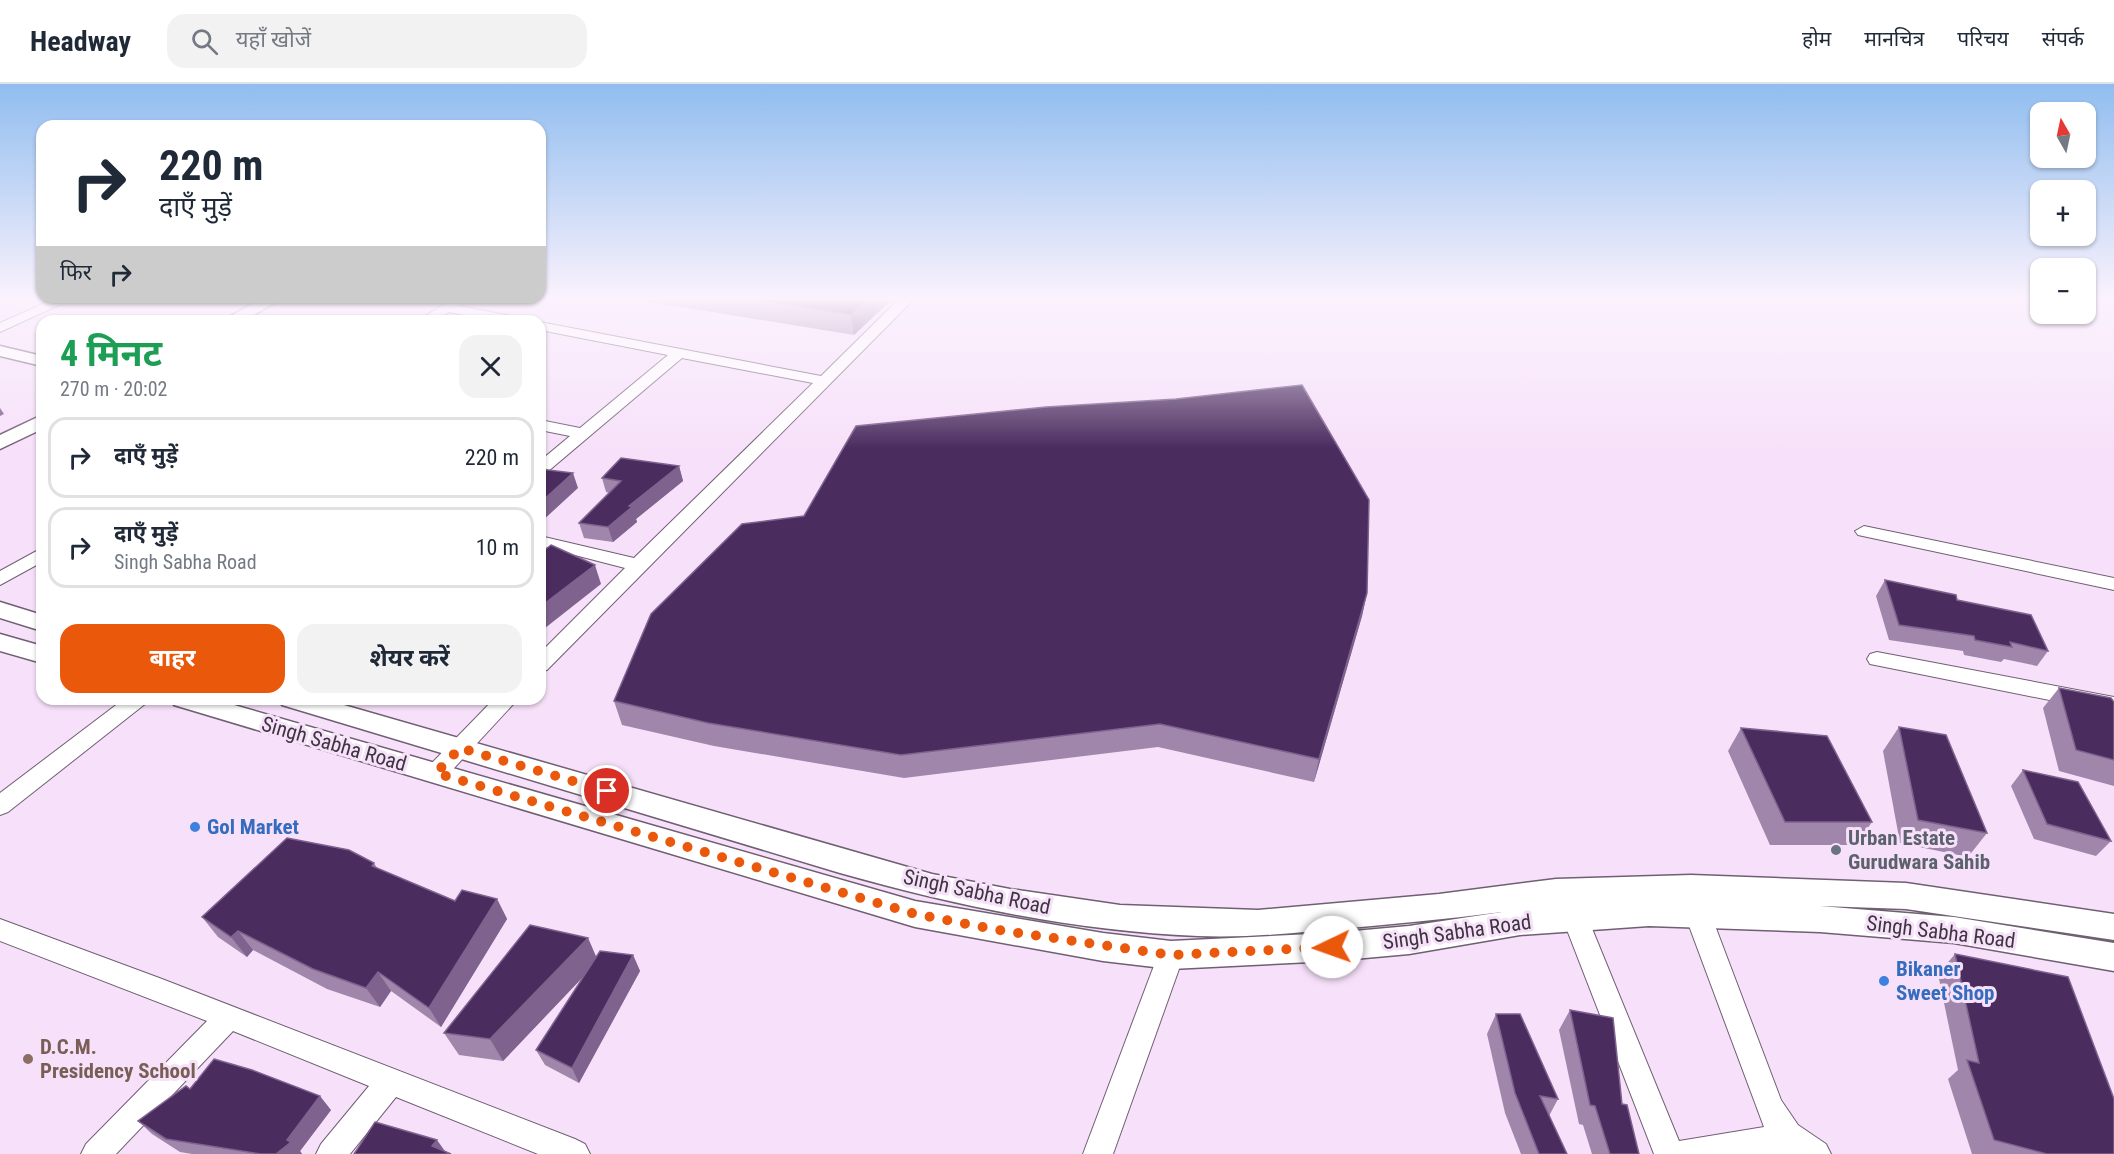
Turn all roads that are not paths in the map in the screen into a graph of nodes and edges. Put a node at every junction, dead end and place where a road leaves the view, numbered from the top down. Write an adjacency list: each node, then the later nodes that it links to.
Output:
1 (653, 348): 4 (street)
2 (858, 348): 6 (street)
3 (0, 351): 5 (street)
4 (679, 353): 6 (street); 9 (street)
5 (36, 360)
6 (824, 381): 17 (street)
7 (36, 424): 11 (street)
8 (546, 425): 9 (street)
9 (581, 432): 13 (street)
10 (36, 440): 12 (street)
11 (0, 443)
12 (0, 459)
13 (546, 464)
14 (1864, 531): 19 (street)
15 (546, 542): 17 (street)
16 (36, 558): 18 (street)
17 (638, 565): 24 (street)
18 (0, 579)
19 (2114, 584)
20 (0, 610): 21 (street)
21 (36, 621)
22 (0, 642): 23 (street)
23 (36, 653)
24 (546, 659)
25 (1877, 659): 30 (street)
26 (130, 705): 33 (street)
27 (202, 705): 32 (street, Singh Sabha Road)
28 (312, 705): 31 (street, Singh Sabha Road)
29 (501, 705): 31 (street)
30 (2114, 705)
31 (460, 748): 32 (street); 34 (street, Singh Sabha Road)
32 (436, 773): 38 (street, Singh Sabha Road)
33 (0, 806)
34 (1693, 901): 35 (street, Singh Sabha Road); 36 (street, Singh Sabha Road); 39 (street, Singh Sabha Road); 42 (street)
35 (1575, 917): 38 (street, Singh Sabha Road); 47 (street)
36 (2114, 927)
37 (0, 930): 40 (street)
38 (1171, 955): 46 (street)
39 (2114, 957)
40 (229, 1017): 41 (street); 43 (street)
41 (390, 1083): 44 (street); 45 (street)
42 (1790, 1138): 48 (street); 49 (street)
43 (96, 1154)
44 (331, 1154)
45 (575, 1154)
46 (1098, 1154)
47 (1669, 1154)
48 (1683, 1154)
49 (1816, 1154)

